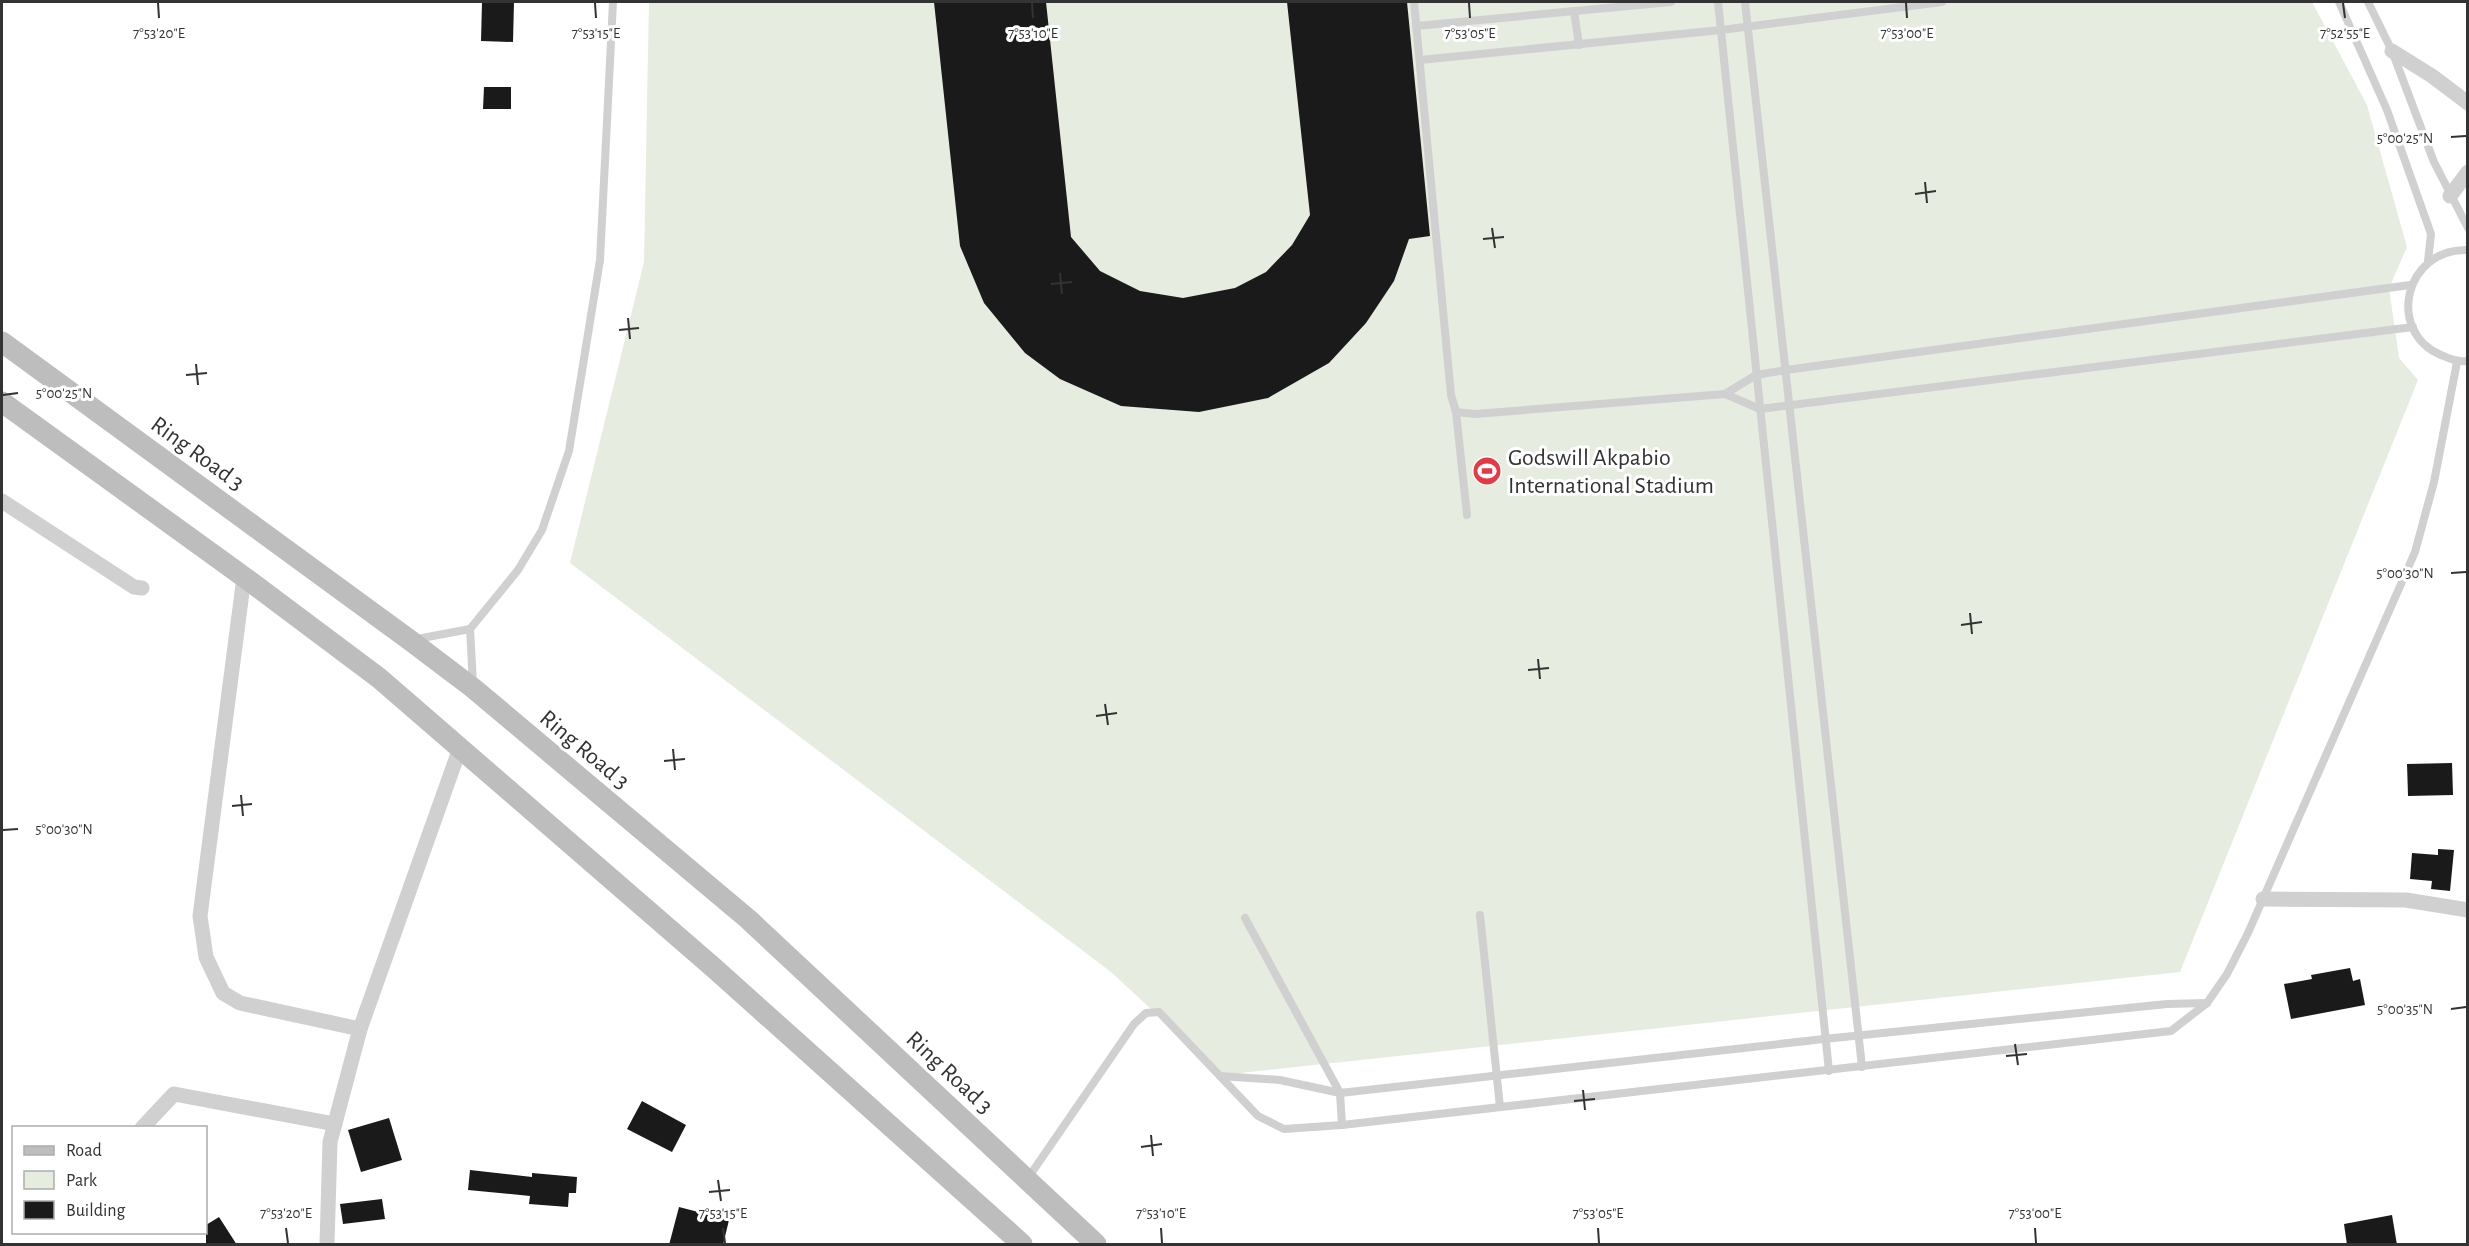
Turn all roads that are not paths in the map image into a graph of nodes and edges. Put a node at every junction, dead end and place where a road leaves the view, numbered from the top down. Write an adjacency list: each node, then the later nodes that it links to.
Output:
1 (613, 2): 38 (lane)
2 (1414, 2): 11 (lane)
3 (1671, 2): 9 (lane)
4 (1718, 2): 12 (lane)
5 (1744, 2): 10 (lane)
6 (1942, 2): 10 (lane)
7 (2338, 2): 21 (lane)
8 (2368, 2): 14 (lane)
9 (1574, 11): 11 (lane); 13 (lane)
10 (1748, 25): 12 (lane); 27 (lane)
11 (1416, 26): 15 (lane)
12 (1721, 30): 13 (lane); 28 (lane)
13 (1579, 45): 15 (lane)
14 (2392, 51): 16 (street); 18 (lane)
15 (1420, 60): 33 (lane)
16 (2468, 103)
17 (2468, 172): 18 (street)
18 (2450, 196): 19 (lane)
19 (2468, 228)
20 (2468, 250): 21 (lane)
21 (2428, 261): 22 (lane)
22 (2410, 285): 23 (lane); 27 (lane)
23 (2413, 327): 26 (lane); 31 (lane)
24 (2, 342): 39 (main road, Ring Road 3)
25 (2468, 361): 26 (lane)
26 (2457, 362): 42 (lane)
27 (1786, 370): 28 (lane); 31 (lane)
28 (1756, 375): 29 (lane); 32 (lane)
29 (1725, 394): 32 (lane); 33 (lane)
30 (2, 402): 36 (main road)
31 (1789, 405): 32 (lane); 48 (lane)
32 (1760, 409): 49 (lane)
33 (1456, 412): 35 (lane)
34 (2, 501): 37 (street)
35 (1467, 515)
36 (244, 576): 41 (main road); 47 (street)
37 (142, 588)
38 (470, 629): 39 (lane); 40 (lane)
39 (411, 640): 40 (main road, Ring Road 3)
40 (473, 688): 59 (main road, Ring Road 3)
41 (460, 748): 47 (street); 61 (main road)
42 (2263, 899): 43 (street); 46 (lane)
43 (2468, 910)
44 (1480, 915): 53 (lane)
45 (1245, 918): 54 (lane)
46 (2207, 1004): 48 (lane); 50 (lane)
47 (360, 1029): 56 (street)
48 (1859, 1036): 49 (lane); 50 (lane)
49 (1824, 1039): 51 (lane); 53 (lane)
50 (1862, 1067): 51 (lane)
51 (1828, 1071): 55 (lane)
52 (1220, 1076): 54 (lane); 57 (lane); 59 (lane)
53 (1497, 1076): 54 (lane); 55 (lane)
54 (1340, 1093): 57 (lane)
55 (1500, 1107): 57 (lane)
56 (335, 1124): 58 (street); 60 (street)
57 (1342, 1125)
58 (144, 1126)
59 (1027, 1179): 62 (main road, Ring Road 3)
60 (327, 1245)
61 (1022, 1245)
62 (1096, 1245)

